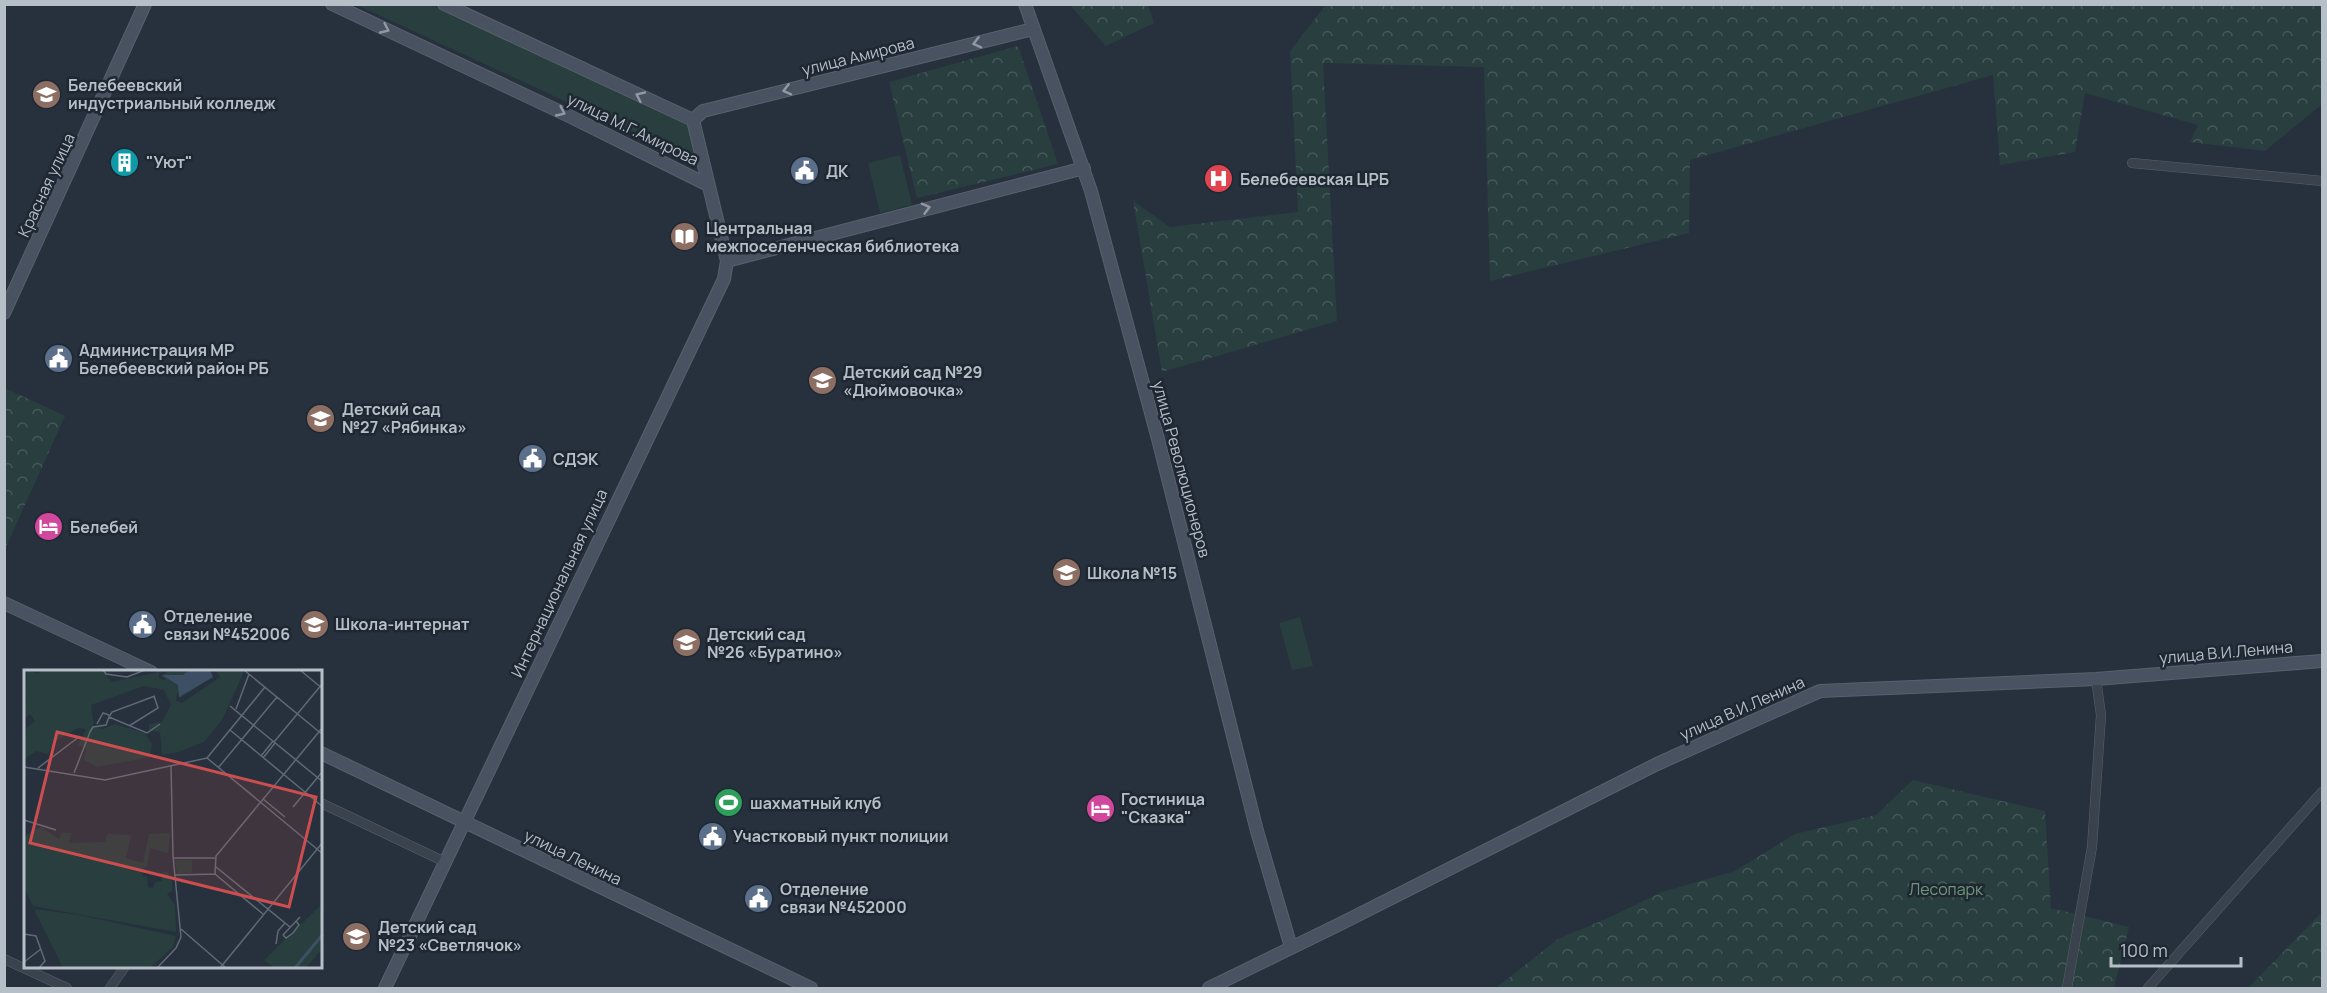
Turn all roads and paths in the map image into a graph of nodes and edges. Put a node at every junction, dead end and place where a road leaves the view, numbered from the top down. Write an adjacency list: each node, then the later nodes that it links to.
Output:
1 (145, 4): 12 (main road, Красная улица)
2 (332, 4): 10 (main road, улица М.Г.Амирова, one-way to 10)
3 (444, 4): 6 (main road, улица М.Г.Амирова, one-way to 3)
4 (1025, 4): 5 (main road, улица Революционеров)
5 (1033, 29): 6 (main road, улица Амирова, one-way to 6); 8 (main road, улица Революционеров)
6 (693, 120): 10 (main road, улица М.Г.Амирова)
7 (2132, 163): 9 (street)
8 (1084, 168): 11 (main road, one-way to 8); 22 (main road, улица Революционеров)
9 (2322, 181)
10 (708, 185): 11 (main road, Интернациональная улица)
11 (727, 261): 20 (main road, Интернациональная улица)
12 (4, 313)
13 (4, 603): 15 (main road)
14 (2322, 661): 16 (main road, улица В.И.Ленина)
15 (147, 670)
16 (2096, 679): 22 (main road, улица В.И.Ленина); 32 (street)
17 (322, 753): 20 (main road, улица Ленина)
18 (2322, 792): 33 (street)
19 (322, 803): 21 (street)
20 (464, 823): 21 (main road, Интернациональная улица); 30 (main road, улица Ленина)
21 (445, 862): 29 (main road, Интернациональная улица)
22 (1291, 948): 31 (main road)
23 (4, 959): 24 (street)
24 (24, 968)
25 (26, 969): 27 (street)
26 (123, 969): 28 (street)
27 (67, 988)
28 (110, 988)
29 (385, 988)
30 (812, 988)
31 (1209, 988)
32 (2067, 988)
33 (2148, 988)

